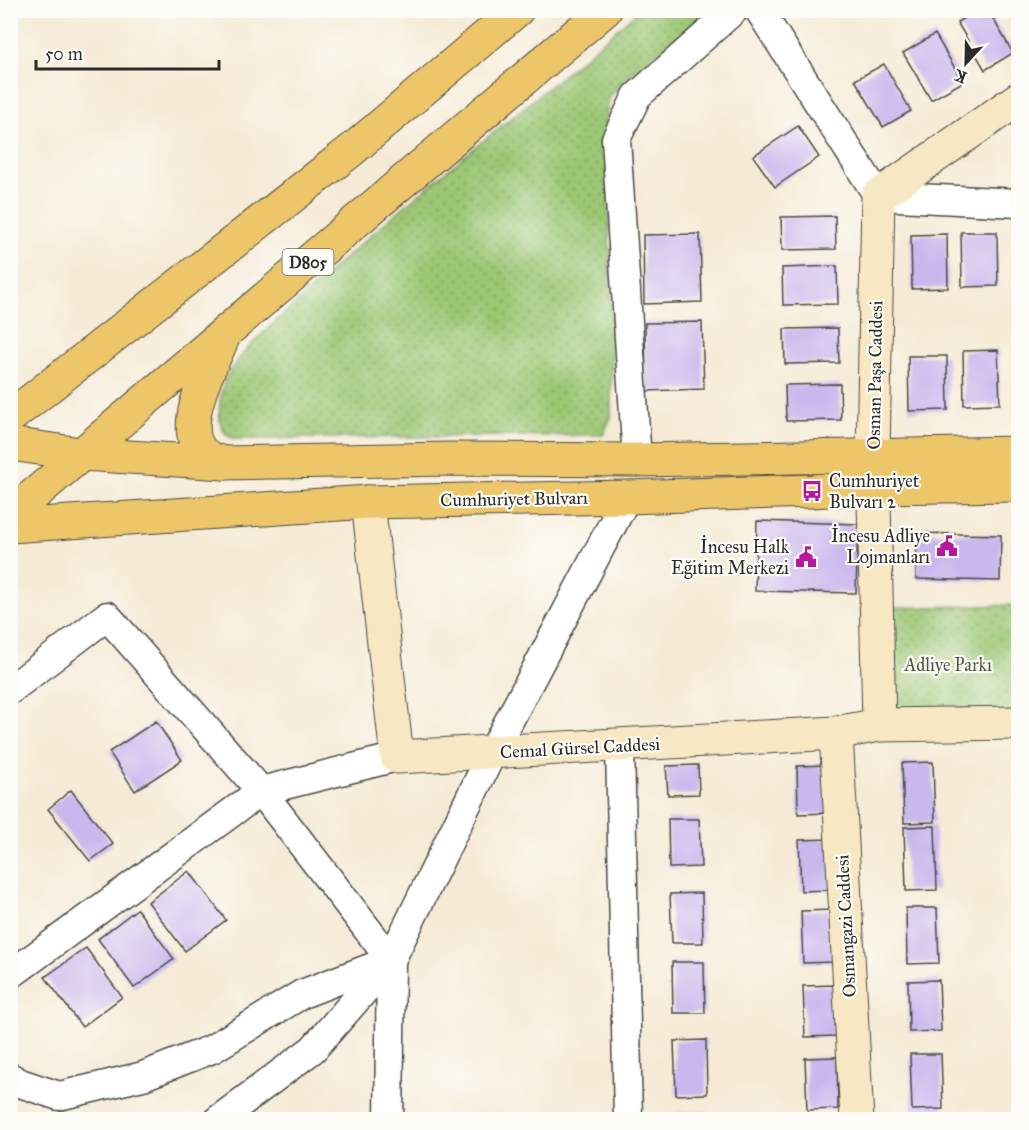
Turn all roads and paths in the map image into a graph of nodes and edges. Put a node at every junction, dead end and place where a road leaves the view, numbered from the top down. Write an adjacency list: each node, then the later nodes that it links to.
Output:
1 (517, 10): 9 (main road)
2 (606, 10): 8 (main road, D805)
3 (734, 10): 14 (street)
4 (759, 10): 6 (street)
5 (1018, 99): 6 (main road)
6 (878, 196): 7 (street); 13 (main road, Osman Paşa Caddesi)
7 (1018, 203)
8 (225, 333): 12 (main road, D805); 15 (main road)
9 (10, 417)
10 (10, 444): 12 (main road)
11 (1018, 453): 13 (main road)
12 (81, 454): 15 (main road); 20 (main road, D805)
13 (873, 455): 14 (main road); 17 (main road, Osman Paşa Caddesi)
14 (637, 460): 15 (main road)
15 (225, 464)
16 (1018, 484): 17 (main road, Cumhuriyet Bulvarı)
17 (874, 487): 18 (main road, Cumhuriyet Bulvarı); 24 (main road, Osman Paşa Caddesi)
18 (627, 497): 19 (main road, Cumhuriyet Bulvarı); 27 (street)
19 (368, 502): 21 (main road, Cumhuriyet Bulvarı); 28 (main road)
20 (10, 515)
21 (10, 526)
22 (10, 690): 29 (street)
23 (1018, 723): 24 (main road, Cemal Gürsel Caddesi)
24 (879, 725): 25 (main road, Cemal Gürsel Caddesi)
25 (836, 733): 26 (main road, Cemal Gürsel Caddesi); 36 (main road, Osmangazi Caddesi)
26 (620, 746): 27 (main road, Cemal Gürsel Caddesi); 35 (street)
27 (492, 753): 28 (main road, Cemal Gürsel Caddesi); 30 (street)
28 (397, 757): 29 (street)
29 (261, 791): 30 (street); 31 (street)
30 (391, 960): 32 (street); 33 (street); 34 (street)
31 (10, 975)
32 (10, 1077)
33 (235, 1115)
34 (389, 1119)
35 (628, 1119)
36 (857, 1119)

